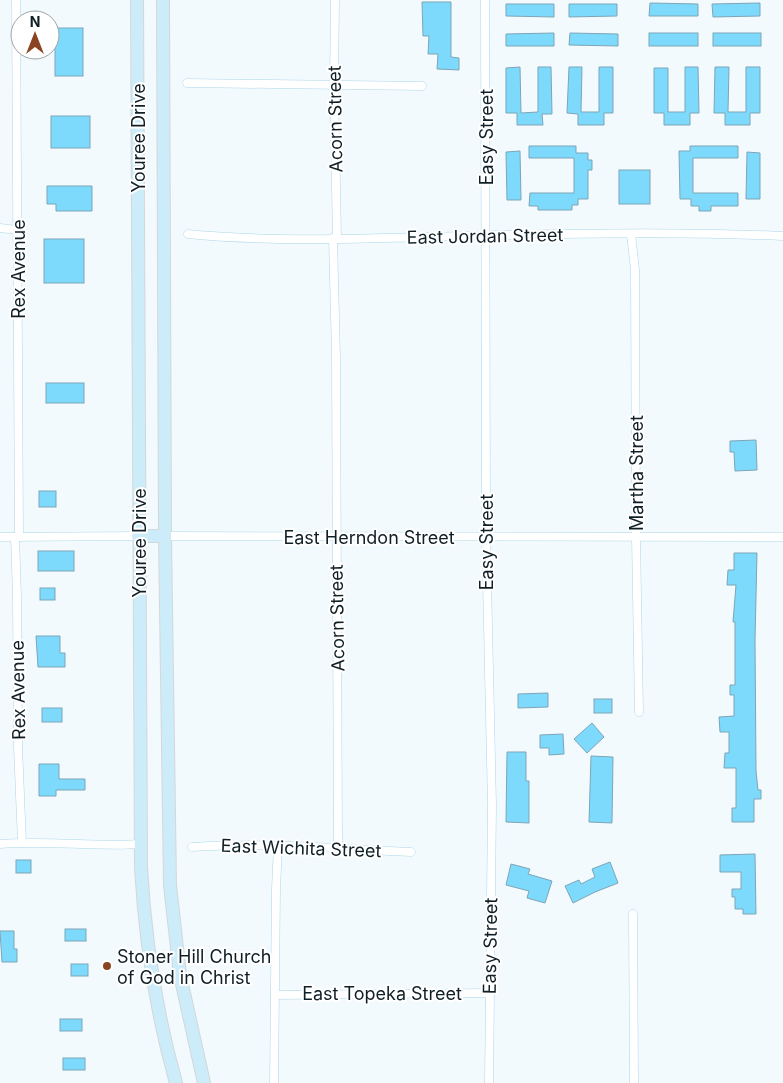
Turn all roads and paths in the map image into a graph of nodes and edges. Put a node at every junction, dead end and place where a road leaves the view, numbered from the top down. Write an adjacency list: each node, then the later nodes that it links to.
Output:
1 (16, 0): 10 (street, Rex Avenue)
2 (137, 0): 16 (main road, Youree Drive)
3 (163, 0): 17 (main road, Youree Drive)
4 (335, 0): 7 (street, Acorn Street)
5 (485, 0): 13 (street, Easy Street)
6 (187, 83): 7 (street)
7 (334, 85): 8 (street); 15 (street, Acorn Street)
8 (422, 86)
9 (0, 228): 10 (street)
10 (18, 230): 19 (street, Rex Avenue)
11 (188, 234): 15 (street, East Jordan Street)
12 (631, 234): 13 (street, East Jordan Street); 14 (street, East Jordan Street); 21 (street, Martha Street)
13 (486, 235): 15 (street, East Jordan Street); 23 (street, Easy Street)
14 (783, 236)
15 (335, 238): 20 (street, Acorn Street)
16 (138, 536): 17 (main road); 19 (street); 27 (main road, Youree Drive)
17 (165, 536): 20 (street, East Herndon Street); 36 (main road, Youree Drive)
18 (0, 537): 19 (street)
19 (17, 537): 25 (street, Rex Avenue)
20 (336, 537): 23 (street, East Herndon Street); 30 (street, Acorn Street)
21 (636, 537): 22 (street, East Herndon Street); 23 (street, East Herndon Street); 24 (street, Martha Street)
22 (783, 537)
23 (486, 538): 33 (street, Easy Street)
24 (639, 712)
25 (22, 843): 26 (street); 27 (street)
26 (0, 844)
27 (140, 844): 35 (main road, Youree Drive)
28 (278, 846): 29 (street, East Wichita Street); 30 (street, East Wichita Street); 34 (street)
29 (192, 847)
30 (338, 847): 31 (street, East Wichita Street)
31 (411, 852)
32 (633, 914): 39 (street)
33 (490, 993): 34 (street, East Topeka Street); 38 (street, Easy Street)
34 (275, 995): 37 (street)
35 (176, 1083)
36 (204, 1083)
37 (274, 1083)
38 (489, 1083)
39 (634, 1083)

